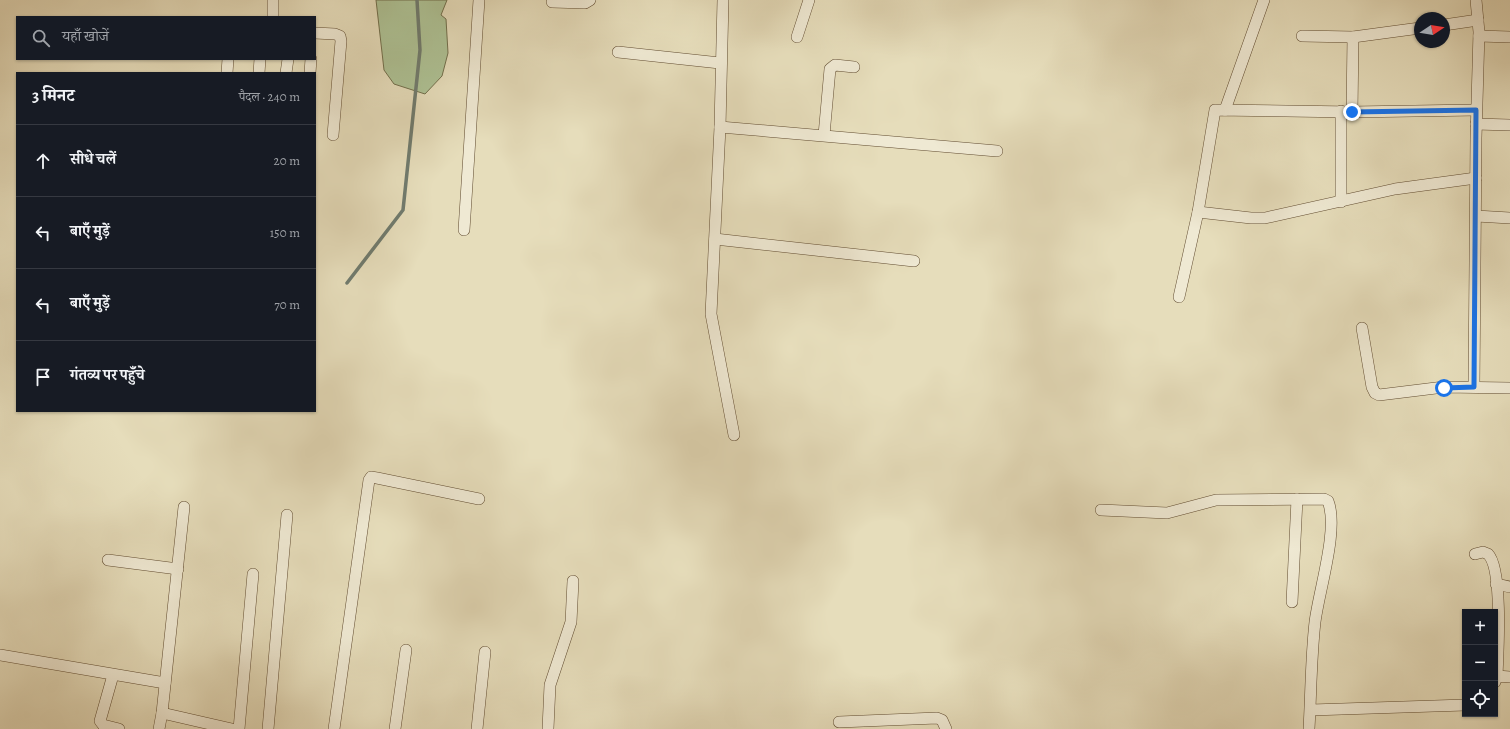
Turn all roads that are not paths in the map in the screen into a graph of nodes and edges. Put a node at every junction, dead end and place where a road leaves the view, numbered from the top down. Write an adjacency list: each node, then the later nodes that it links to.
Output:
1 (273, 0): 9 (street)
2 (479, 0): 44 (street)
3 (590, 0): 8 (street)
4 (723, 0): 24 (street)
5 (809, 0): 17 (street)
6 (1264, 0): 30 (street)
7 (1476, 0): 10 (street)
8 (552, 2)
9 (273, 16)
10 (1478, 20): 11 (street); 15 (street)
11 (1450, 24)
12 (1414, 29): 18 (street)
13 (316, 33): 36 (street)
14 (1302, 36): 18 (street)
15 (1479, 36): 16 (street); 31 (street)
16 (1510, 36)
17 (797, 37)
18 (1353, 37): 32 (street)
19 (618, 52): 24 (street)
20 (228, 60): 26 (street)
21 (260, 60): 27 (street)
22 (288, 60): 28 (street)
23 (311, 60): 29 (street)
24 (720, 63): 35 (street)
25 (854, 67): 37 (street)
26 (227, 72)
27 (259, 72)
28 (286, 72)
29 (310, 72)
30 (1226, 110): 32 (street); 41 (street)
31 (1476, 110): 32 (street); 33 (street)
32 (1347, 111): 40 (street)
33 (1476, 124): 34 (street); 39 (street)
34 (1510, 125)
35 (720, 127): 37 (street); 45 (street)
36 (333, 135)
37 (824, 135): 38 (street)
38 (997, 151)
39 (1476, 178): 40 (street); 42 (street)
40 (1341, 202): 41 (street)
41 (1198, 212): 47 (street)
42 (1476, 216): 43 (street); 49 (street)
43 (1510, 218)
44 (464, 230)
45 (715, 239): 46 (street); 51 (street)
46 (914, 261)
47 (1179, 297)
48 (1362, 328): 49 (street)
49 (1474, 387): 50 (street)
50 (1510, 388)
51 (734, 435)
52 (479, 499): 83 (street)
53 (1297, 499): 55 (street); 64 (street); 74 (street)
54 (184, 507): 59 (street)
55 (1101, 510)
56 (286, 515): 82 (street)
57 (1475, 554): 62 (street)
58 (108, 560): 59 (street)
59 (178, 569): 72 (street)
60 (253, 574): 81 (street)
61 (573, 581): 86 (street)
62 (1496, 584): 63 (street); 65 (street)
63 (1510, 587)
64 (1292, 602)
65 (1498, 645)
66 (406, 650): 84 (street)
67 (484, 652): 85 (street)
68 (0, 655): 69 (street)
69 (113, 674): 72 (street); 78 (street)
70 (1510, 677): 71 (street)
71 (1498, 680)
72 (166, 683): 75 (street)
73 (1462, 705): 74 (street)
74 (1310, 710): 88 (street)
75 (162, 713): 79 (street); 80 (street)
76 (839, 722): 77 (street)
77 (884, 725): 87 (street)
78 (119, 729)
79 (159, 729)
80 (232, 729)
81 (238, 729)
82 (268, 729)
83 (334, 729)
84 (395, 729)
85 (477, 729)
86 (548, 729)
87 (946, 729)
88 (1309, 729)

